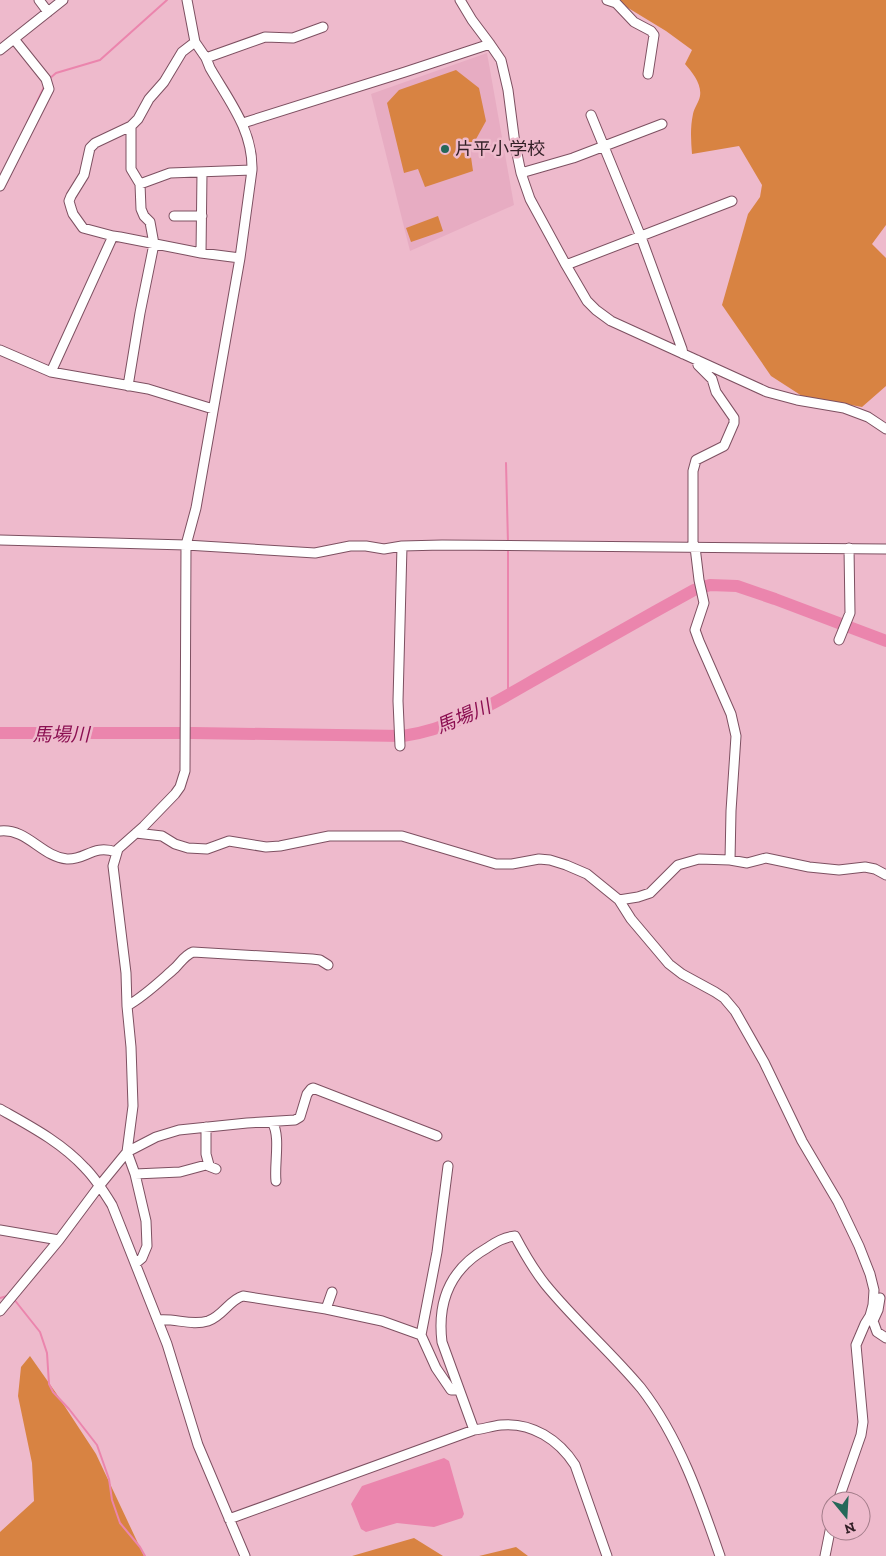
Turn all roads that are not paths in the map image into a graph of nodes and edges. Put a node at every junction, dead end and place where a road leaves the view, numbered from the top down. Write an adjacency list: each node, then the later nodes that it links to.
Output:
1 (39, 0): 6 (street)
2 (63, 0): 6 (street)
3 (187, 0): 9 (street)
4 (460, 0): 10 (street)
5 (607, 0): 13 (street)
6 (48, 12): 8 (street)
7 (323, 27): 12 (street)
8 (14, 39): 11 (street); 23 (street)
9 (195, 42): 12 (street); 17 (street)
10 (490, 44): 15 (street); 21 (street)
11 (0, 50)
12 (206, 58): 15 (street)
13 (648, 74)
14 (591, 115): 18 (street)
15 (243, 123): 19 (street)
16 (662, 124): 18 (street)
17 (131, 126): 22 (street); 27 (street)
18 (604, 147): 21 (street); 28 (street)
19 (252, 170): 20 (street); 31 (street)
20 (202, 172): 22 (street); 26 (street)
21 (521, 174): 32 (street)
22 (140, 184): 29 (street)
23 (0, 186)
24 (732, 201): 28 (street)
25 (174, 216): 26 (street)
26 (202, 216): 30 (street)
27 (113, 236): 29 (street); 36 (street)
28 (641, 237): 32 (street); 34 (street)
29 (154, 244): 30 (street); 37 (street)
30 (201, 253): 31 (street)
31 (240, 258): 38 (street)
32 (566, 265): 34 (street)
33 (0, 350): 36 (street)
34 (683, 354): 35 (street)
35 (697, 360): 39 (street); 43 (street)
36 (51, 372): 37 (street)
37 (128, 386): 38 (street)
38 (213, 408): 41 (street)
39 (886, 429)
40 (0, 540): 41 (street)
41 (186, 545): 42 (street); 49 (street)
42 (402, 546): 43 (street); 47 (street)
43 (695, 547): 44 (street); 51 (street)
44 (849, 548): 45 (street); 46 (street)
45 (886, 549)
46 (839, 640)
47 (400, 746)
48 (0, 831): 50 (street)
49 (136, 833): 50 (street); 53 (street)
50 (116, 852): 55 (street)
51 (730, 860): 52 (street); 53 (street)
52 (886, 875)
53 (619, 900): 69 (street)
54 (328, 965): 55 (street)
55 (127, 1006): 60 (street)
56 (0, 1109): 64 (street)
57 (272, 1122): 58 (street); 59 (street); 63 (street)
58 (206, 1127): 60 (street); 62 (street)
59 (437, 1136)
60 (127, 1152): 62 (street); 64 (street)
61 (448, 1166): 73 (street)
62 (135, 1174): 67 (street)
63 (276, 1181)
64 (100, 1185): 66 (street); 67 (street)
65 (0, 1230): 66 (street)
66 (59, 1240): 71 (street)
67 (136, 1264): 72 (street)
68 (332, 1292): 70 (street)
69 (874, 1293): 74 (street); 77 (street)
70 (326, 1309): 72 (street); 73 (street)
71 (0, 1311)
72 (158, 1320): 78 (street)
73 (421, 1335): 75 (street)
74 (886, 1338)
75 (458, 1390): 76 (street); 82 (street)
76 (474, 1430): 78 (street); 81 (street)
77 (841, 1491)
78 (229, 1519): 80 (street)
79 (828, 1541): 83 (street)
80 (245, 1556)
81 (607, 1556)
82 (720, 1556)
83 (825, 1556)

